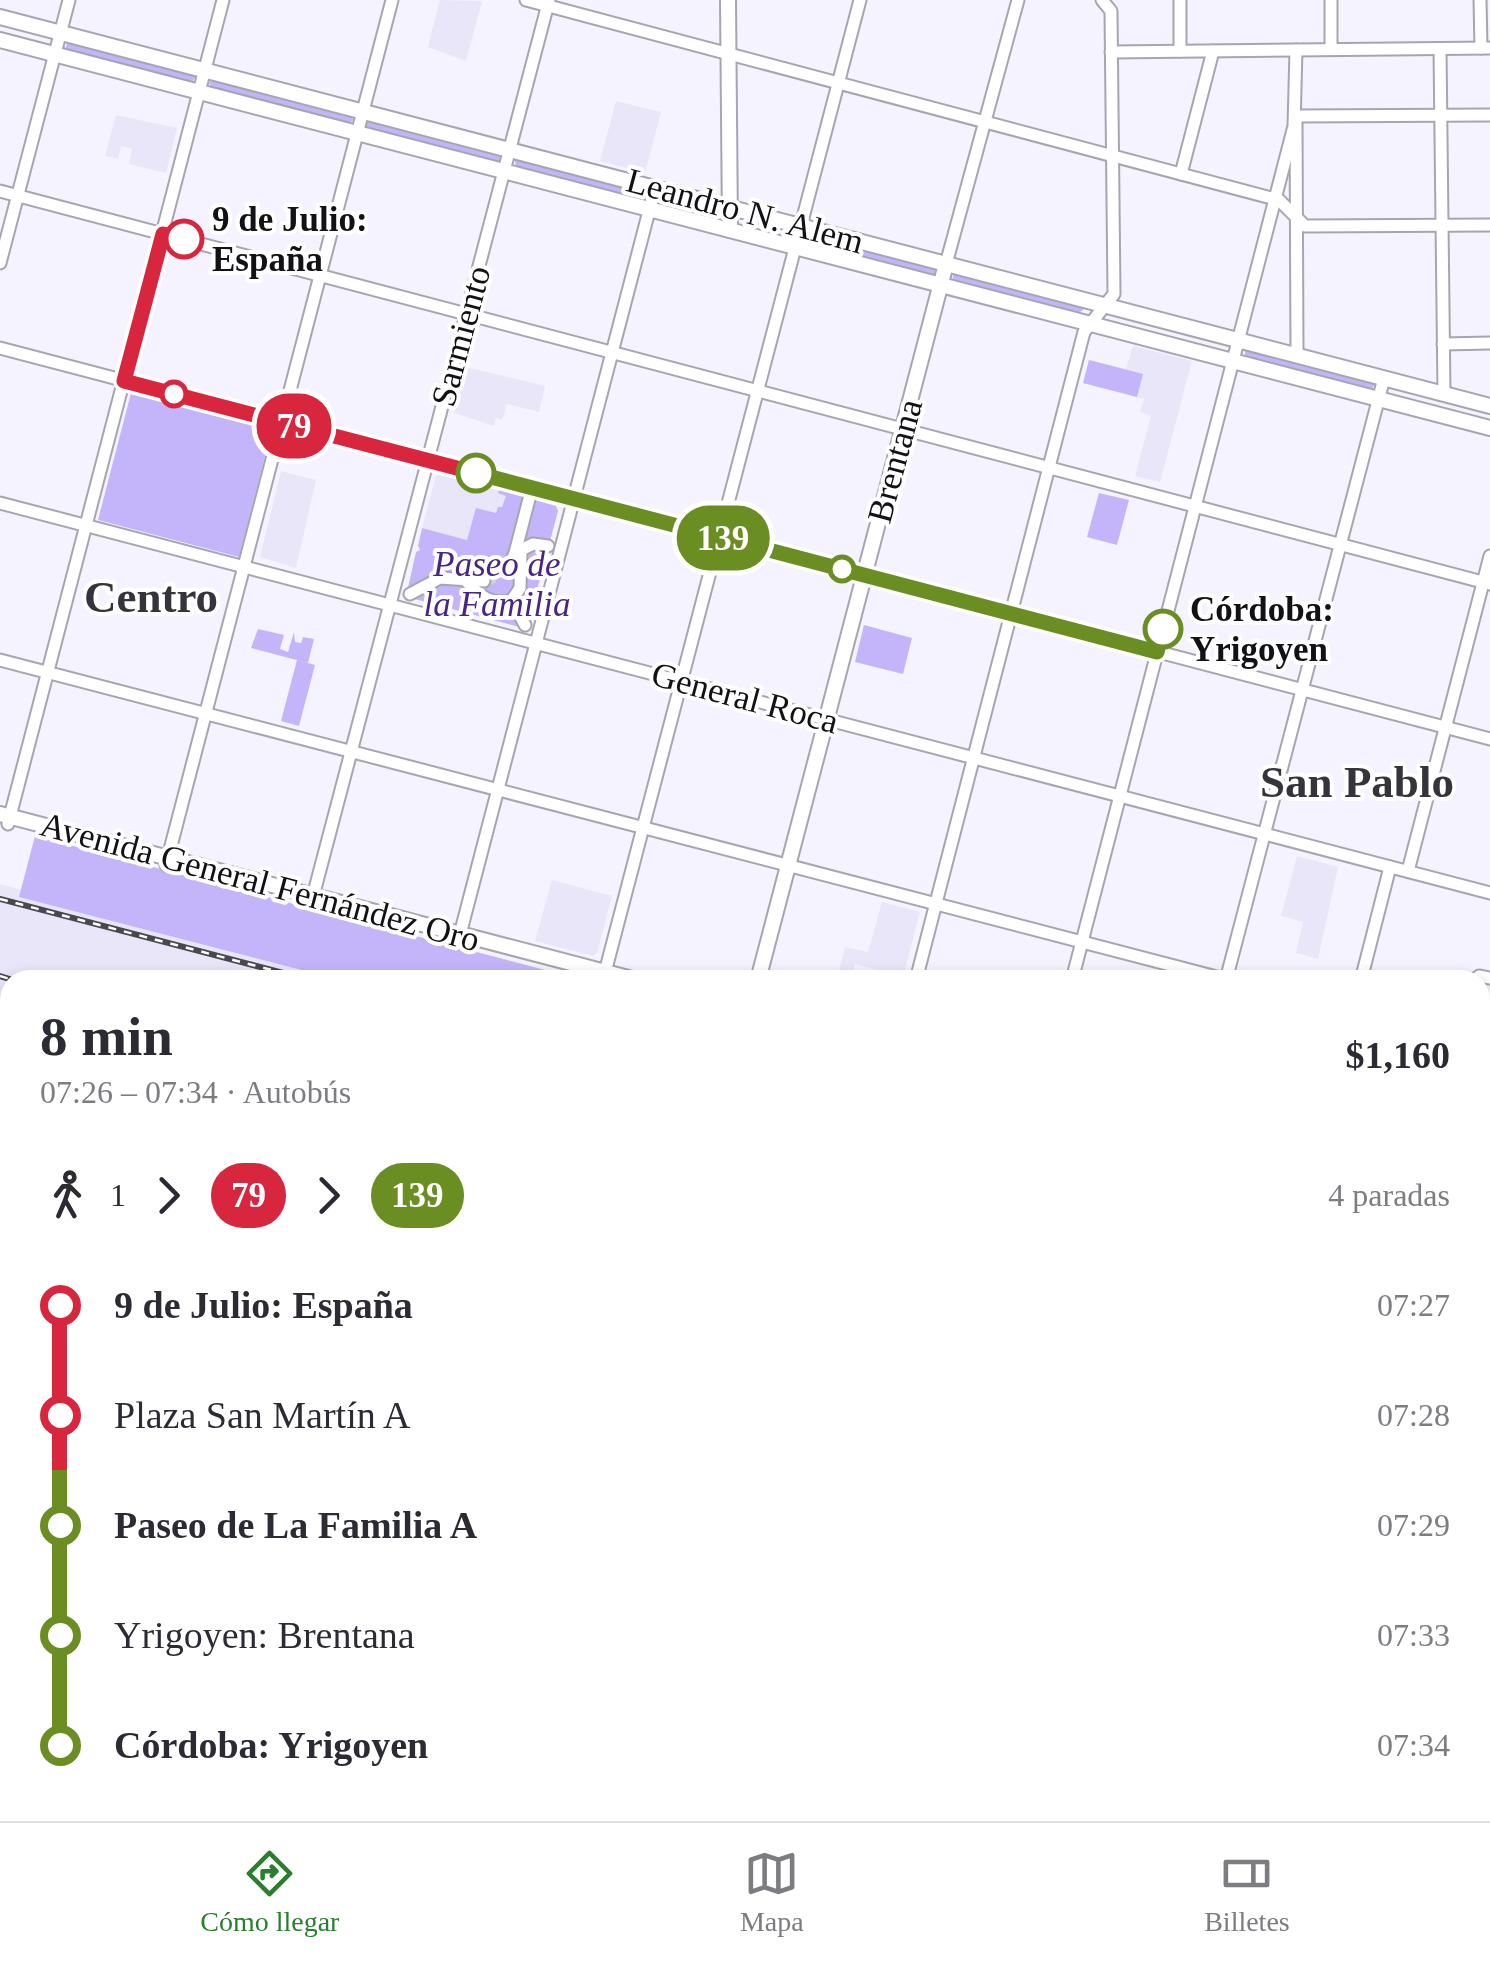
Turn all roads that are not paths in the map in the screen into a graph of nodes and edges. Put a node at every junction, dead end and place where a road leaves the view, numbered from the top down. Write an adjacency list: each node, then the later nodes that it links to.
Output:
1 (69, 0): 14 (street)
2 (223, 0): 25 (street)
3 (392, 0): 28 (street)
4 (526, 0): 12 (street)
5 (728, 0): 23 (main road)
6 (860, 0): 26 (street)
7 (1018, 0): 32 (street, Brentana)
8 (1180, 0): 20 (street)
9 (1331, 0): 19 (street)
10 (1480, 0): 17 (street)
11 (1105, 2): 22 (street)
12 (548, 3): 23 (street); 34 (street, Sarmiento)
13 (0, 17): 14 (main road, Leandro N. Alem)
14 (60, 33): 24 (street); 25 (main road, Leandro N. Alem)
15 (0, 40): 24 (main road, Leandro N. Alem)
16 (1440, 48): 17 (street); 19 (street); 29 (street)
17 (1485, 48)
18 (1296, 50): 19 (street); 21 (street); 31 (street)
19 (1331, 50)
20 (1180, 51): 21 (street); 22 (street)
21 (1214, 51): 37 (street)
22 (1111, 52): 35 (street)
23 (728, 53): 26 (street); 42 (main road)
24 (55, 54): 27 (main road, Leandro N. Alem); 40 (street)
25 (204, 70): 27 (street); 28 (main road, Leandro N. Alem)
26 (838, 83): 32 (street); 46 (street)
27 (200, 92): 33 (main road, Leandro N. Alem); 49 (street)
28 (363, 112): 33 (street); 34 (main road, Leandro N. Alem)
29 (1441, 115): 30 (street); 31 (street); 47 (street)
30 (1490, 115)
31 (1296, 116): 41 (street); 44 (street)
32 (985, 122): 35 (street); 52 (street, Brentana)
33 (357, 133): 36 (main road, Leandro N. Alem); 53 (street)
34 (510, 150): 36 (street, Sarmiento); 38 (main road, Leandro N. Alem)
35 (1112, 156): 37 (street); 55 (street)
36 (504, 172): 43 (main road, Leandro N. Alem); 56 (street, Sarmiento)
37 (1181, 174): 41 (street)
38 (655, 188): 42 (main road, Leandro N. Alem); 43 (street)
39 (0, 191): 40 (street)
40 (18, 196): 49 (street); 51 (street)
41 (1275, 199): 44 (street); 58 (street)
42 (730, 208): 46 (main road, Leandro N. Alem); 48 (main road)
43 (650, 209): 48 (main road, Leandro N. Alem); 62 (street)
44 (1296, 220): 47 (street); 63 (street)
45 (1490, 225): 47 (street)
46 (801, 226): 50 (street); 52 (main road, Leandro N. Alem)
47 (1442, 226): 59 (street)
48 (730, 230): 50 (main road, Leandro N. Alem)
49 (163, 234): 53 (street); 66 (street)
50 (796, 247): 54 (main road, Leandro N. Alem); 67 (street)
51 (0, 263)
52 (946, 264): 54 (main road, Brentana); 55 (main road, Leandro N. Alem)
53 (320, 275): 56 (street); 71 (street)
54 (941, 285): 57 (main road, Leandro N. Alem); 72 (main road, Brentana)
55 (1106, 305): 57 (street); 58 (main road, Leandro N. Alem)
56 (467, 314): 62 (street); 74 (street, Sarmiento)
57 (1088, 324): 64 (main road, Leandro N. Alem); 75 (street)
58 (1238, 340): 63 (main road, Leandro N. Alem); 64 (street)
59 (1444, 344): 60 (street); 68 (street)
60 (1490, 344)
61 (0, 348): 66 (street)
62 (612, 352): 67 (street); 76 (street)
63 (1297, 356): 65 (main road, Leandro N. Alem)
64 (1233, 361): 69 (main road, Leandro N. Alem); 79 (street)
65 (1384, 378): 68 (main road, Leandro N. Alem); 69 (street)
66 (124, 381): 71 (street); 80 (street)
67 (758, 390): 72 (street); 81 (street)
68 (1444, 394): 70 (main road, Leandro N. Alem)
69 (1378, 399): 73 (main road, Leandro N. Alem); 82 (street)
70 (1490, 406)
71 (282, 422): 74 (street); 86 (street)
72 (903, 428): 75 (street); 88 (main road, Brentana)
73 (1490, 428)
74 (428, 460): 76 (street); 94 (street, Sarmiento)
75 (1049, 467): 79 (street); 95 (street)
76 (574, 499): 81 (street); 97 (street)
77 (529, 500): 84 (street)
78 (0, 503): 80 (street, General Roca)
79 (1195, 506): 82 (street); 98 (street)
80 (86, 526): 86 (street, General Roca); 100 (street)
81 (719, 537): 88 (street); 101 (street)
82 (1340, 544): 91 (street); 102 (street)
83 (548, 546): 84 (street)
84 (518, 552): 87 (street); 93 (street)
85 (1490, 556): 91 (street)
86 (244, 567): 94 (street, General Roca); 103 (street)
87 (509, 567)
88 (864, 575): 95 (street); 104 (main road, Brentana)
89 (466, 580): 90 (street); 92 (street); 93 (street)
90 (484, 581)
91 (1487, 583): 105 (street)
92 (410, 594)
93 (512, 600): 96 (street)
94 (390, 606): 97 (street, General Roca); 107 (street, Sarmiento)
95 (1011, 614): 98 (street); 108 (street)
96 (525, 625)
97 (536, 644): 101 (street, General Roca); 109 (street)
98 (1157, 652): 102 (street); 110 (street)
99 (0, 660): 100 (street)
100 (48, 672): 103 (street); 111 (street)
101 (681, 682): 104 (street, General Roca); 112 (street)
102 (1302, 690): 105 (street); 113 (street)
103 (206, 714): 107 (street); 114 (street)
104 (826, 720): 108 (street, General Roca); 115 (main road, Brentana)
105 (1446, 728): 106 (street); 117 (street)
106 (1490, 739)
107 (351, 752): 109 (street); 119 (street, Sarmiento)
108 (974, 758): 110 (street, General Roca); 120 (street)
109 (498, 790): 112 (street); 121 (street)
110 (1120, 796): 113 (street, General Roca); 122 (street)
111 (5, 819): 114 (main road, Avenida General Fernández Oro)
112 (643, 828): 115 (street); 124 (street)
113 (1264, 834): 116 (street, General Roca); 129 (street)
114 (167, 862): 119 (main road, Avenida General Fernández Oro)
115 (788, 866): 120 (street); 125 (main road, Brentana)
116 (1390, 866): 117 (street, General Roca); 130 (street)
117 (1408, 871): 118 (street, General Roca)
118 (1490, 893)
119 (312, 900): 121 (main road, Avenida General Fernández Oro)
120 (936, 904): 122 (street); 126 (street)
121 (459, 938): 123 (main road, Avenida General Fernández Oro)
122 (1082, 942): 127 (street); 128 (street)
123 (577, 970)
124 (605, 970)
125 (761, 970)
126 (919, 970)
127 (1075, 970)
128 (1189, 970)
129 (1230, 970)
130 (1364, 970)

